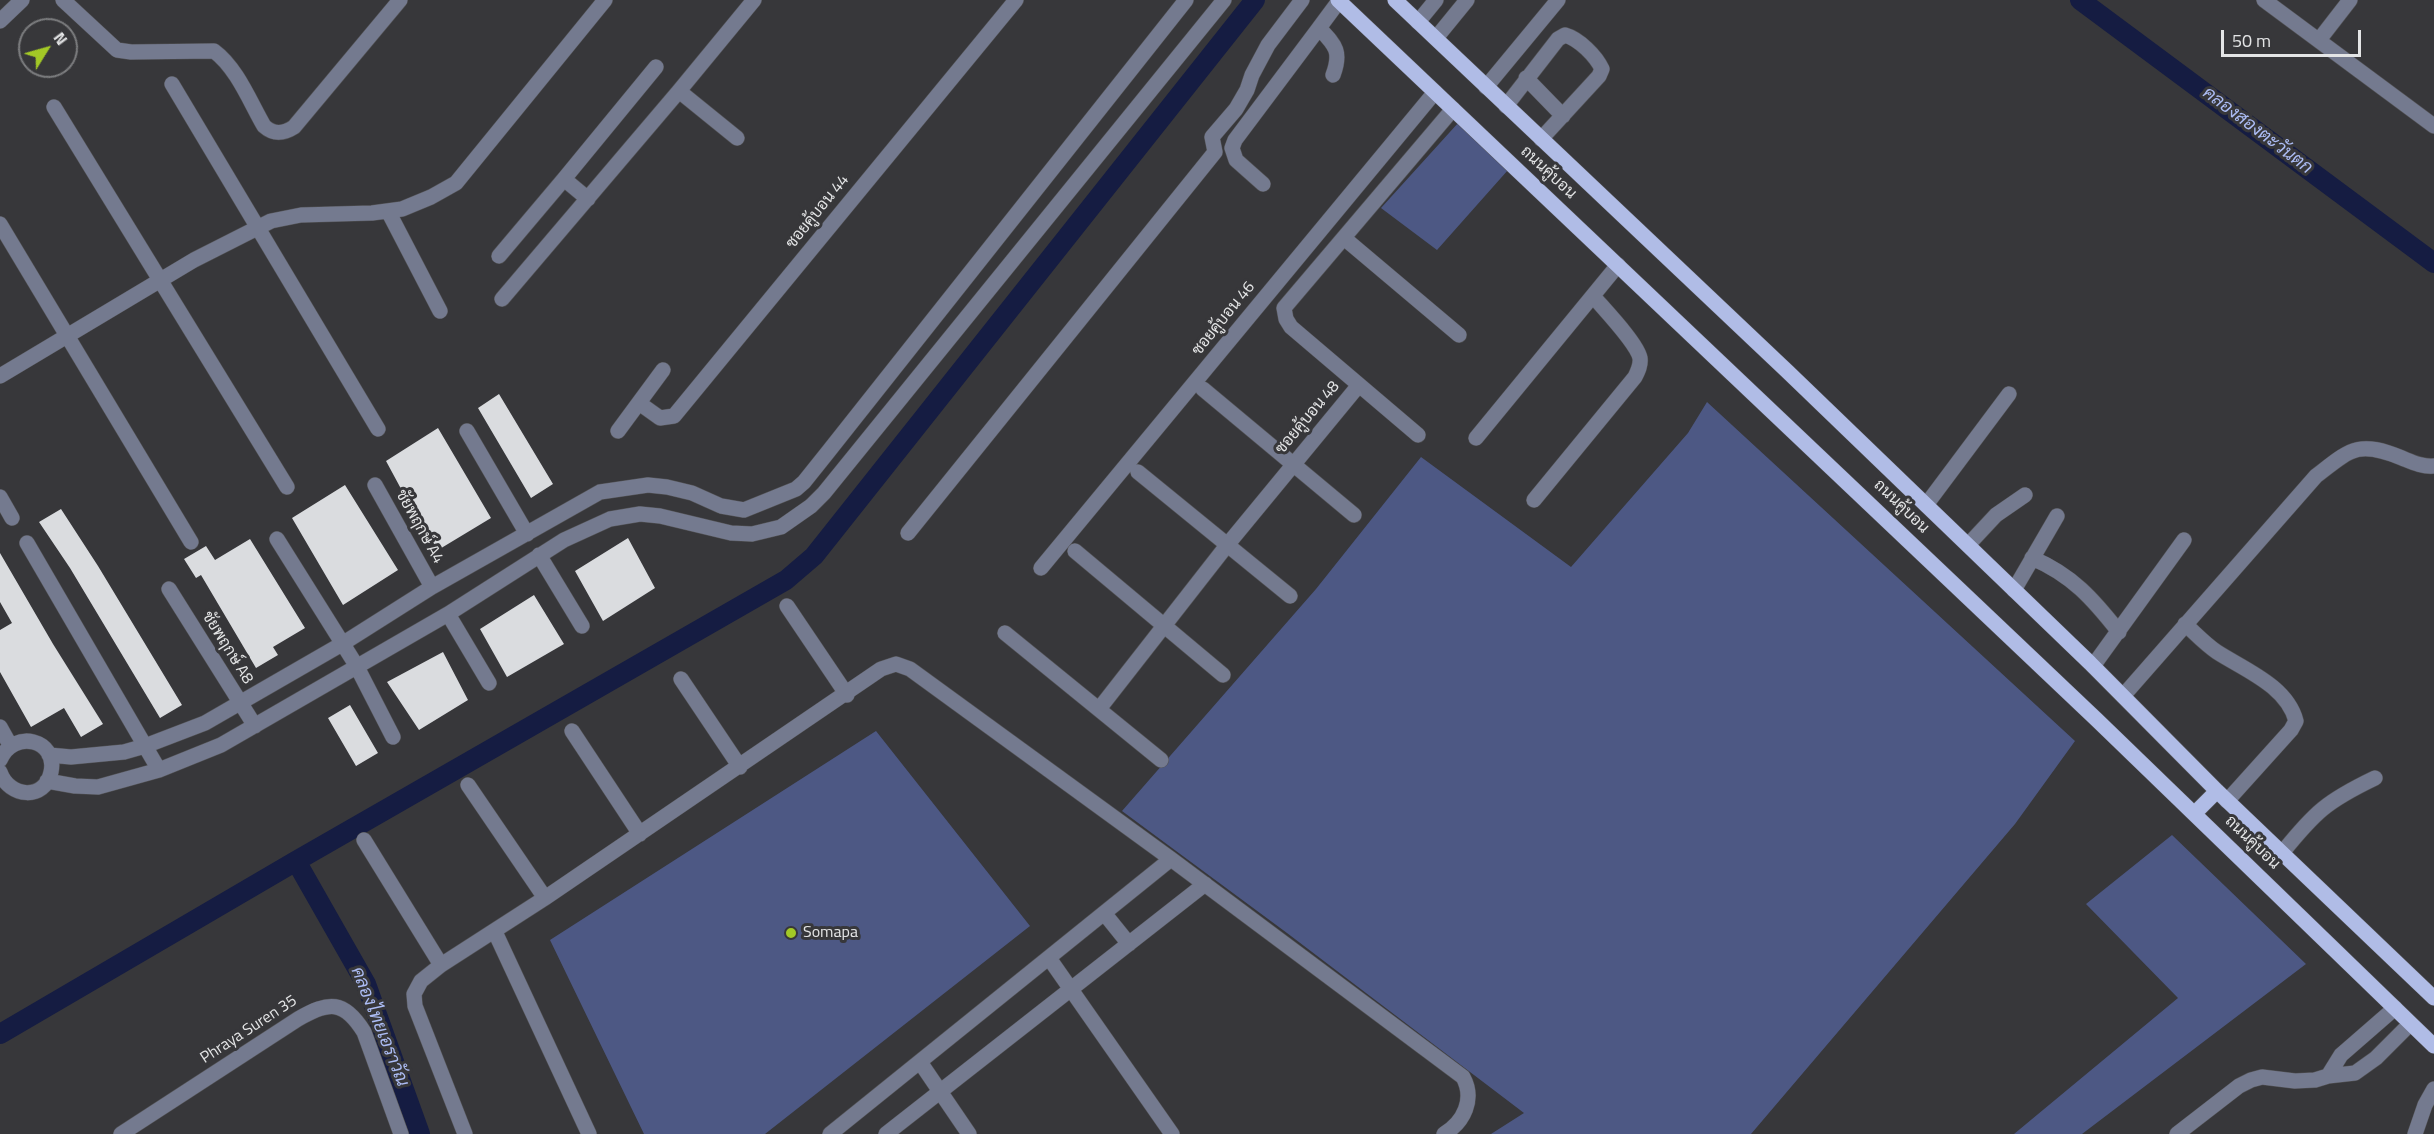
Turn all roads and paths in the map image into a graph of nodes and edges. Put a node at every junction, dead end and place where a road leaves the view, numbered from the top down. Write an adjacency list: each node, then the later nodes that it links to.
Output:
1 (22, 0): 17 (street)
2 (63, 0): 3 (street)
3 (400, 0)
4 (604, 0): 39 (street)
5 (753, 0): 27 (street)
6 (1016, 0): 56 (street, ซอยคู้บอน 44)
7 (1186, 0): 67 (street)
8 (1224, 0): 72 (street)
9 (1302, 0): 76 (street)
10 (1395, 0): 18 (main road, ถนนคู้บอน)
11 (1436, 0): 18 (street)
12 (1467, 0): 20 (street)
13 (1558, 0): 26 (street)
14 (2264, 0): 21 (street)
15 (2350, 0): 21 (street)
16 (1339, 1): 19 (street); 28 (main road, ถนนคู้บอน)
17 (0, 21)
18 (1418, 22): 20 (main road, ถนนคู้บอน)
19 (1319, 28): 23 (street); 37 (street)
20 (1436, 38): 26 (main road, ถนนคู้บอน)
21 (2319, 40): 33 (street)
22 (656, 67): 36 (street)
23 (1333, 75)
24 (1526, 78): 29 (street); 32 (street); 32 (street)
25 (172, 84): 41 (street)
26 (1486, 87): 29 (main road, ถนนคู้บอน)
27 (679, 91): 34 (street); 38 (street)
28 (1435, 92): 31 (main road, ถนนคู้บอน); 87 (street, ซอยคู้บอน 46)
29 (1506, 106): 35 (main road, ถนนคู้บอน)
30 (54, 107): 45 (street)
31 (1453, 109): 42 (street, ซอยคู้บอน 48); 44 (main road, ถนนคู้บอน)
32 (1563, 116): 35 (street)
33 (2434, 126)
34 (737, 138)
35 (1541, 139): 71 (main road, ถนนคู้บอน)
36 (564, 178): 38 (street); 43 (street)
37 (1263, 184)
38 (588, 199): 47 (street)
39 (388, 211): 41 (street); 48 (street)
40 (0, 224): 49 (street)
41 (258, 227): 45 (street); 57 (street)
42 (1344, 238): 50 (street); 53 (street, ซอยคู้บอน 48)
43 (499, 256)
44 (1618, 265): 46 (street); 125 (main road, ถนนคู้บอน)
45 (160, 280): 49 (street); 66 (street)
46 (1593, 296): 61 (street); 70 (street)
47 (502, 299)
48 (440, 311)
49 (68, 335): 52 (street); 80 (street)
50 (1459, 335)
51 (663, 370): 56 (street)
52 (0, 376)
53 (1359, 385): 60 (street); 62 (street, ซอยคู้บอน 48)
54 (1203, 389): 62 (street)
55 (2009, 394): 71 (street)
56 (639, 403): 59 (street)
57 (378, 429)
58 (467, 431): 77 (street)
59 (618, 431)
60 (1418, 435)
61 (1476, 438)
62 (1293, 465): 73 (street); 82 (street, ซอยคู้บอน 48)
63 (2434, 466): 94 (street)
64 (1138, 472): 82 (street)
65 (375, 485): 88 (street, ชัยพฤกษ์ A4)
66 (287, 487)
67 (796, 489): 72 (street); 77 (street)
68 (2025, 495): 83 (street)
69 (0, 497): 75 (street)
70 (1534, 500)
71 (1926, 505): 83 (main road, ถนนคู้บอน)
72 (811, 506): 85 (street)
73 (1353, 515)
74 (2057, 516): 86 (street)
75 (12, 518)
76 (908, 533)
77 (527, 534): 88 (street)
78 (277, 539): 99 (street)
79 (2184, 540): 97 (street)
80 (191, 542)
81 (27, 543): 114 (street)
82 (1228, 544): 91 (street); 96 (street, ซอยคู้บอน 48)
83 (1968, 545): 90 (main road, ถนนคู้บอน)
84 (1075, 551): 96 (street)
85 (539, 555): 93 (street); 95 (street)
86 (2032, 558): 90 (street); 97 (street)
87 (1041, 568)
88 (432, 587): 99 (street)
89 (169, 589): 107 (street, ชัยพฤกษ์ A8)
90 (2014, 590): 101 (main road, ถนนคู้บอน)
91 (1290, 596)
92 (787, 606): 105 (street)
93 (448, 614): 100 (street); 104 (street)
94 (2185, 624): 106 (street); 124 (street)
95 (582, 626)
96 (1162, 626): 102 (street); 108 (street, ซอยคู้บอน 48)
97 (2118, 632): 101 (street)
98 (1005, 633): 108 (street)
99 (342, 644): 100 (street); 107 (street)
100 (356, 665): 109 (street); 112 (street)
101 (2093, 666): 106 (main road, ถนนคู้บอน)
102 (1223, 675)
103 (681, 679): 118 (street)
104 (489, 684)
105 (847, 694): 118 (street); 129 (street)
106 (2122, 696): 124 (main road, ถนนคู้บอน)
107 (240, 703): 109 (street, ชัยพฤกษ์ A8); 114 (street)
108 (1099, 710): 117 (street)
109 (255, 726): 119 (street)
110 (0, 728): 113 (street)
111 (572, 731): 126 (street)
112 (393, 737)
113 (10, 745): 115 (street); 116 (street)
114 (145, 747): 115 (street); 119 (street)
115 (49, 755): 122 (street)
116 (0, 760)
117 (1161, 760)
118 (740, 767): 126 (street)
119 (159, 770): 122 (street)
120 (0, 772): 122 (street)
121 (2375, 778): 128 (street)
122 (47, 781)
123 (468, 785): 131 (street)
124 (2222, 796): 125 (main road); 128 (main road, ถนนคู้บอน)
125 (2195, 813): 139 (main road, ถนนคู้บอน)
126 (640, 834): 131 (street)
127 (364, 840): 136 (street)
128 (2282, 854): 138 (main road, ถนนคู้บอน)
129 (1171, 859): 130 (street); 132 (street)
130 (1205, 884): 134 (street); 154 (street)
131 (545, 898): 133 (street)
132 (1104, 914): 134 (street); 135 (street)
133 (495, 932): 136 (street); 149 (street)
134 (1129, 944): 137 (street)
135 (1049, 958): 137 (street); 142 (street)
136 (441, 965): 148 (street)
137 (1072, 989): 145 (street); 153 (street)
138 (2434, 998)
139 (2395, 1008): 140 (main road, ถนนคู้บอน); 143 (street)
140 (2410, 1024): 141 (main road, ถนนคู้บอน); 143 (street)
141 (2434, 1046)
142 (920, 1062): 145 (street); 150 (street)
143 (2328, 1076): 155 (street)
144 (2434, 1089): 156 (street)
145 (940, 1091): 151 (street); 152 (street)
146 (121, 1134): 147 (street, Phraya Suren 35)
147 (401, 1134)
148 (465, 1134)
149 (589, 1134)
150 (830, 1134)
151 (886, 1134)
152 (969, 1134)
153 (1172, 1134)
154 (1444, 1134)
155 (2177, 1134)
156 (2415, 1134)

